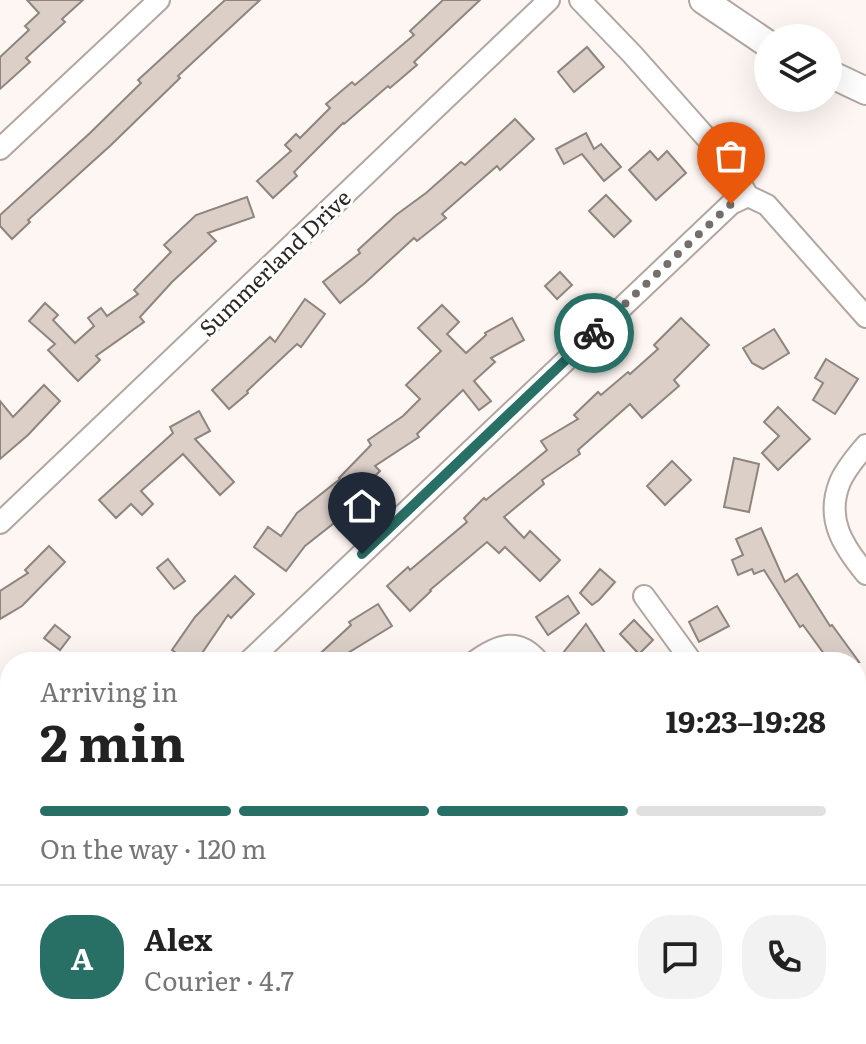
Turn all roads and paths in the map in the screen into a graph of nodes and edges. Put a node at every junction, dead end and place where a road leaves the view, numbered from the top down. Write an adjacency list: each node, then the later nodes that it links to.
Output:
1 (159, 0): 8 (street)
2 (549, 0): 12 (street, Summerland Drive)
3 (580, 0): 9 (street)
4 (703, 0): 5 (main road)
5 (754, 35)
6 (842, 80): 7 (main road)
7 (866, 91)
8 (0, 149)
9 (748, 196): 10 (street); 15 (street)
10 (866, 317)
11 (866, 445): 13 (street)
12 (0, 523)
13 (866, 574)
14 (644, 596): 18 (street)
15 (259, 652)
16 (488, 652): 17 (street)
17 (529, 652)
18 (685, 652)

